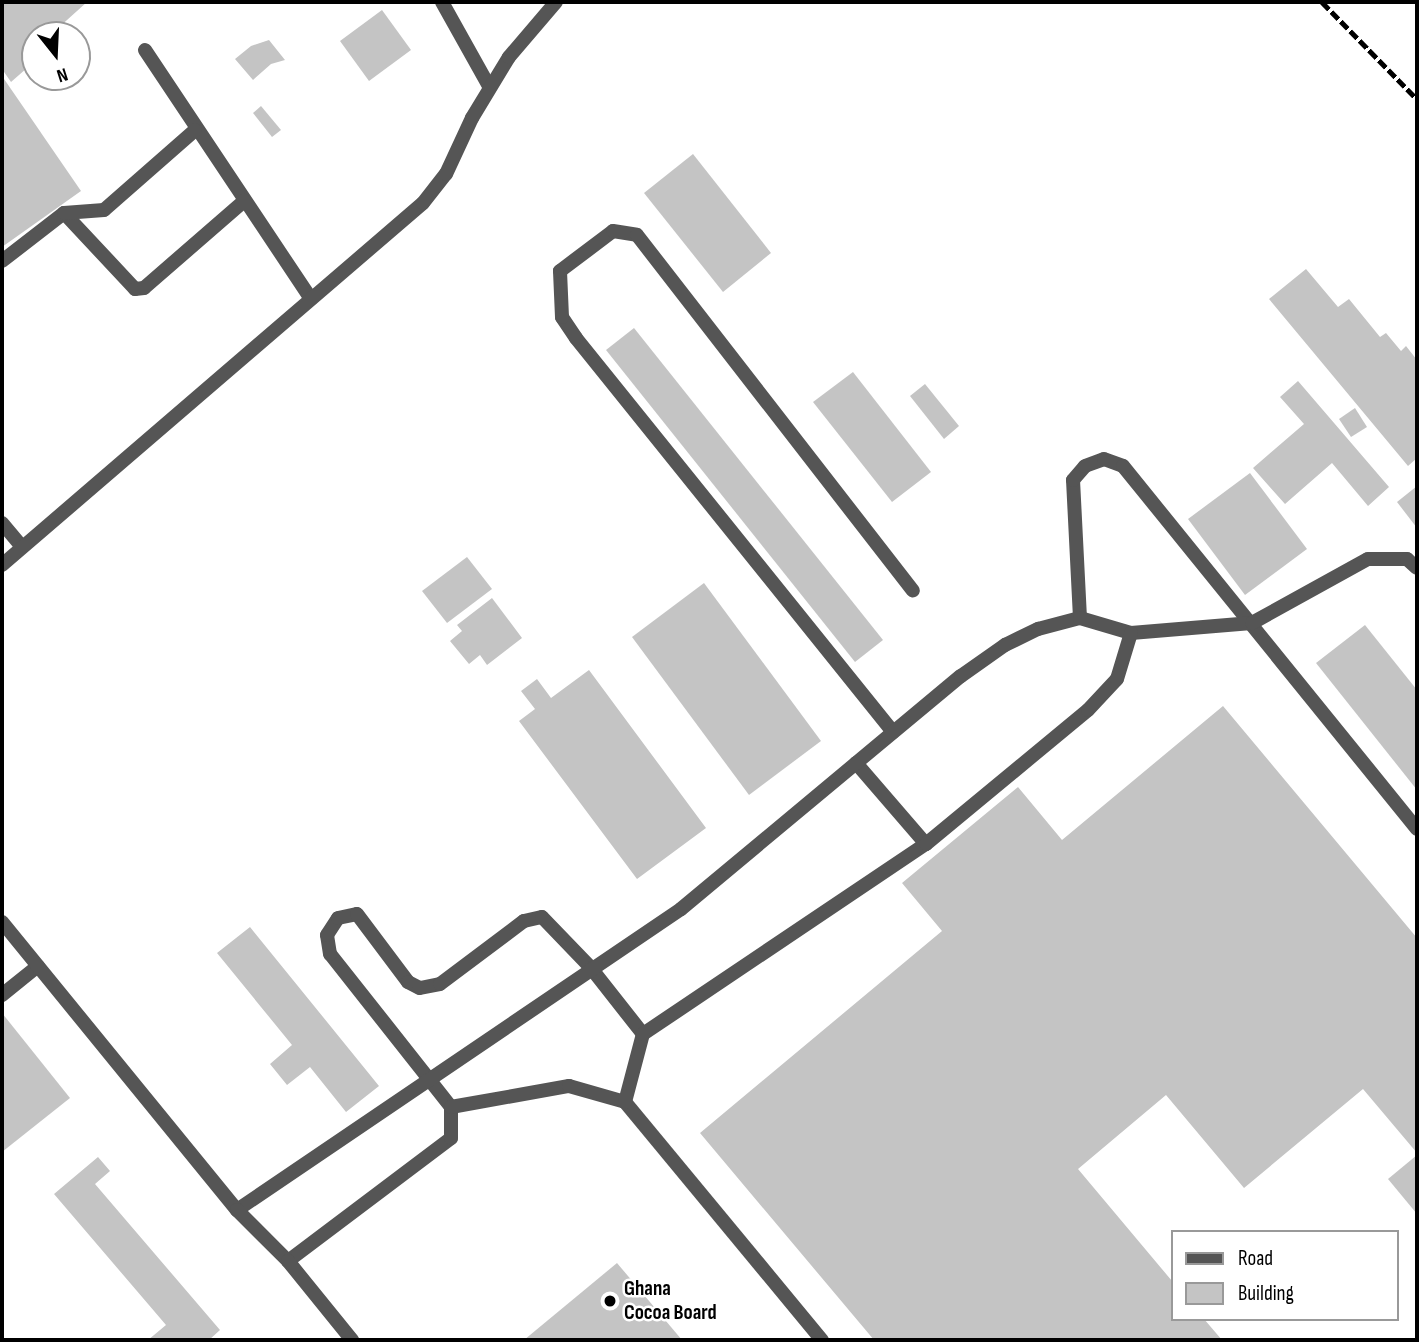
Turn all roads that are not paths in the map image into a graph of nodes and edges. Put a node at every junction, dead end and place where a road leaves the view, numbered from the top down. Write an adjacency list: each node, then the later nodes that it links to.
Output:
1 (442, 2): 4 (street)
2 (556, 2): 4 (street)
3 (145, 50): 5 (street)
4 (490, 88): 9 (street)
5 (195, 130): 6 (street); 7 (street)
6 (244, 201): 7 (street); 9 (street)
7 (64, 214): 8 (street)
8 (2, 261)
9 (311, 299): 11 (street)
10 (2, 523): 11 (street)
11 (22, 547): 12 (street)
12 (2, 565)
13 (1417, 568): 16 (street)
14 (913, 591): 18 (street)
15 (1080, 618): 16 (street); 17 (street); 18 (street)
16 (1252, 623): 17 (street); 20 (street)
17 (1131, 633): 21 (street)
18 (893, 732): 19 (street)
19 (856, 763): 21 (street); 24 (street)
20 (1417, 829)
21 (926, 844): 26 (street)
22 (2, 922): 23 (street)
23 (38, 966): 25 (street); 30 (street)
24 (591, 968): 26 (street); 27 (street); 27 (street)
25 (2, 995)
26 (643, 1034): 28 (street)
27 (430, 1082): 29 (street); 30 (street)
28 (625, 1102): 29 (street); 33 (street)
29 (451, 1107): 31 (street)
30 (237, 1210): 31 (street)
31 (288, 1261): 32 (street)
32 (352, 1340)
33 (822, 1340)

